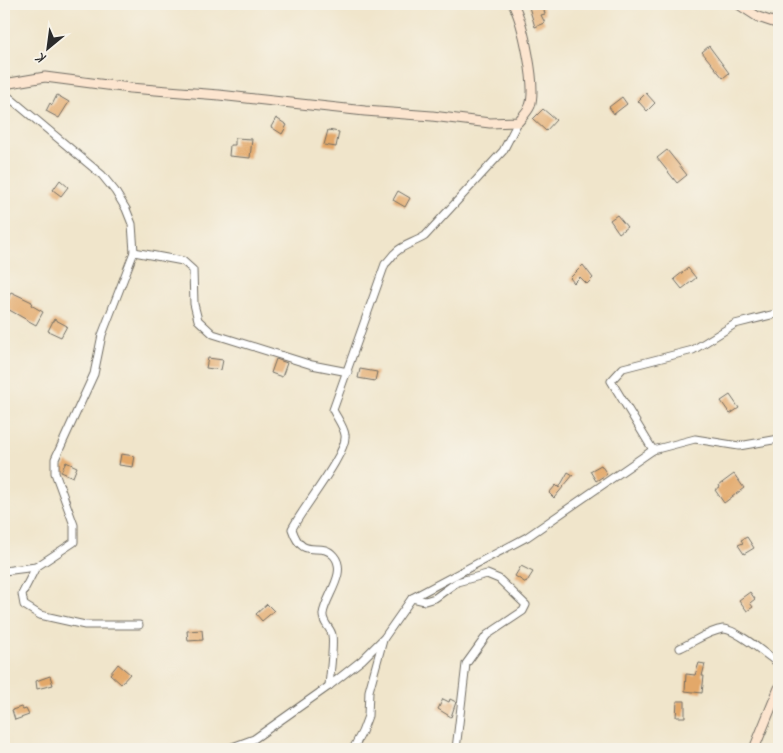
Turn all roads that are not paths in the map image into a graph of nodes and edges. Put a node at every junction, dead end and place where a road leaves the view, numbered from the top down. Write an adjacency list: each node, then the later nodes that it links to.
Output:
1 (513, 4): 6 (street)
2 (738, 4): 3 (street)
3 (779, 24)
4 (4, 84): 6 (street)
5 (4, 93): 7 (street)
6 (518, 122): 9 (street)
7 (134, 252): 9 (street); 12 (street)
8 (779, 313): 11 (street)
9 (348, 372): 19 (street)
10 (779, 439): 11 (street)
11 (653, 450): 14 (street)
12 (36, 567): 13 (street); 15 (street)
13 (4, 571)
14 (412, 598): 16 (street); 23 (street)
15 (139, 625)
16 (384, 638): 19 (street); 22 (street)
17 (680, 648): 18 (street)
18 (779, 664)
19 (329, 686): 21 (street)
20 (779, 688): 24 (street)
21 (227, 749)
22 (353, 749)
23 (456, 749)
24 (754, 749)

